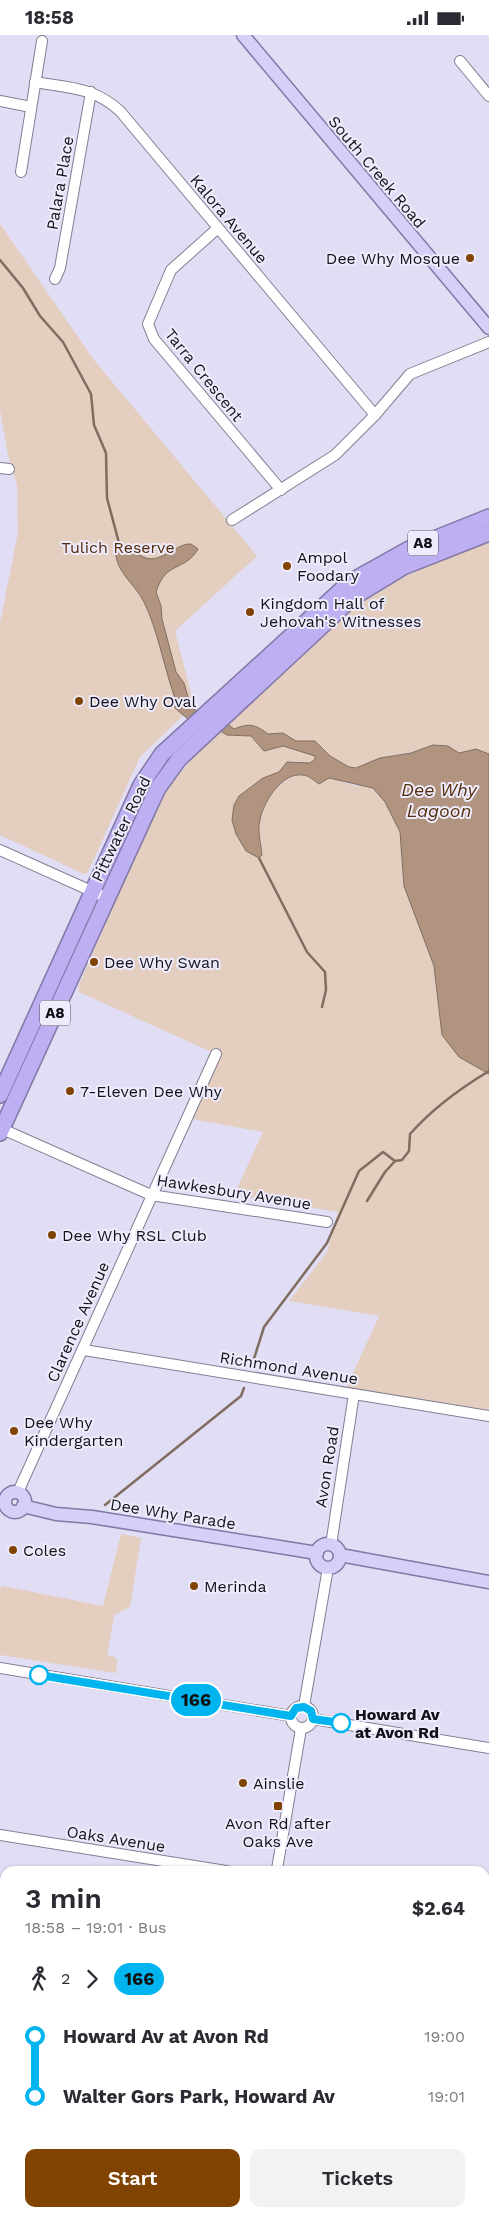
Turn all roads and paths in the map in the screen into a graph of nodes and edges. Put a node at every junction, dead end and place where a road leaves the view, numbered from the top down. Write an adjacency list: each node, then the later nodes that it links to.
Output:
1 (243, 35): 12 (main road, South Creek Road)
2 (42, 41): 4 (street)
3 (460, 61): 6 (street)
4 (36, 82): 5 (street, Kalora Avenue); 8 (street)
5 (91, 92): 10 (street, Kalora Avenue); 11 (street, Palara Place)
6 (489, 96)
7 (0, 101): 8 (street)
8 (32, 107): 9 (street)
9 (21, 171)
10 (218, 228): 14 (street, Kalora Avenue); 15 (street, Tarra Crescent)
11 (55, 279)
12 (489, 328)
13 (489, 342): 14 (street)
14 (375, 415): 15 (street)
15 (280, 490): 17 (street)
16 (489, 517): 20 (highway, Pittwater Road / A8)
17 (232, 520)
18 (489, 533): 21 (highway, Pittwater Road / A8)
19 (0, 850): 20 (street)
20 (92, 891): 21 (street); 23 (highway, Pittwater Road / A8)
21 (107, 898): 24 (highway, Pittwater Road / A8)
22 (216, 1054): 25 (street, Clarence Avenue)
23 (0, 1095)
24 (1, 1130): 25 (street, Hawkesbury Avenue)
25 (151, 1195): 26 (street, Hawkesbury Avenue); 27 (street, Clarence Avenue)
26 (327, 1222)
27 (84, 1350): 28 (street, Richmond Avenue); 30 (street, Clarence Avenue)
28 (354, 1394): 29 (street, Richmond Avenue); 33 (street, Avon Road)
29 (489, 1416)
30 (18, 1493): 31 (main road); 32 (main road)
31 (2, 1502): 32 (main road)
32 (23, 1506): 34 (main road, Dee Why Parade)
33 (331, 1545): 34 (main road); 35 (main road)
34 (317, 1553): 36 (main road)
35 (340, 1555): 36 (main road); 37 (main road)
36 (328, 1568): 39 (street)
37 (489, 1582)
38 (0, 1668): 40 (street)
39 (304, 1707): 40 (street); 41 (street)
40 (291, 1716): 42 (street)
41 (313, 1719): 42 (street); 43 (street)
42 (301, 1729): 46 (street)
43 (489, 1748)
44 (0, 1835): 45 (street, Oaks Avenue)
45 (195, 1866)
46 (277, 1866)

